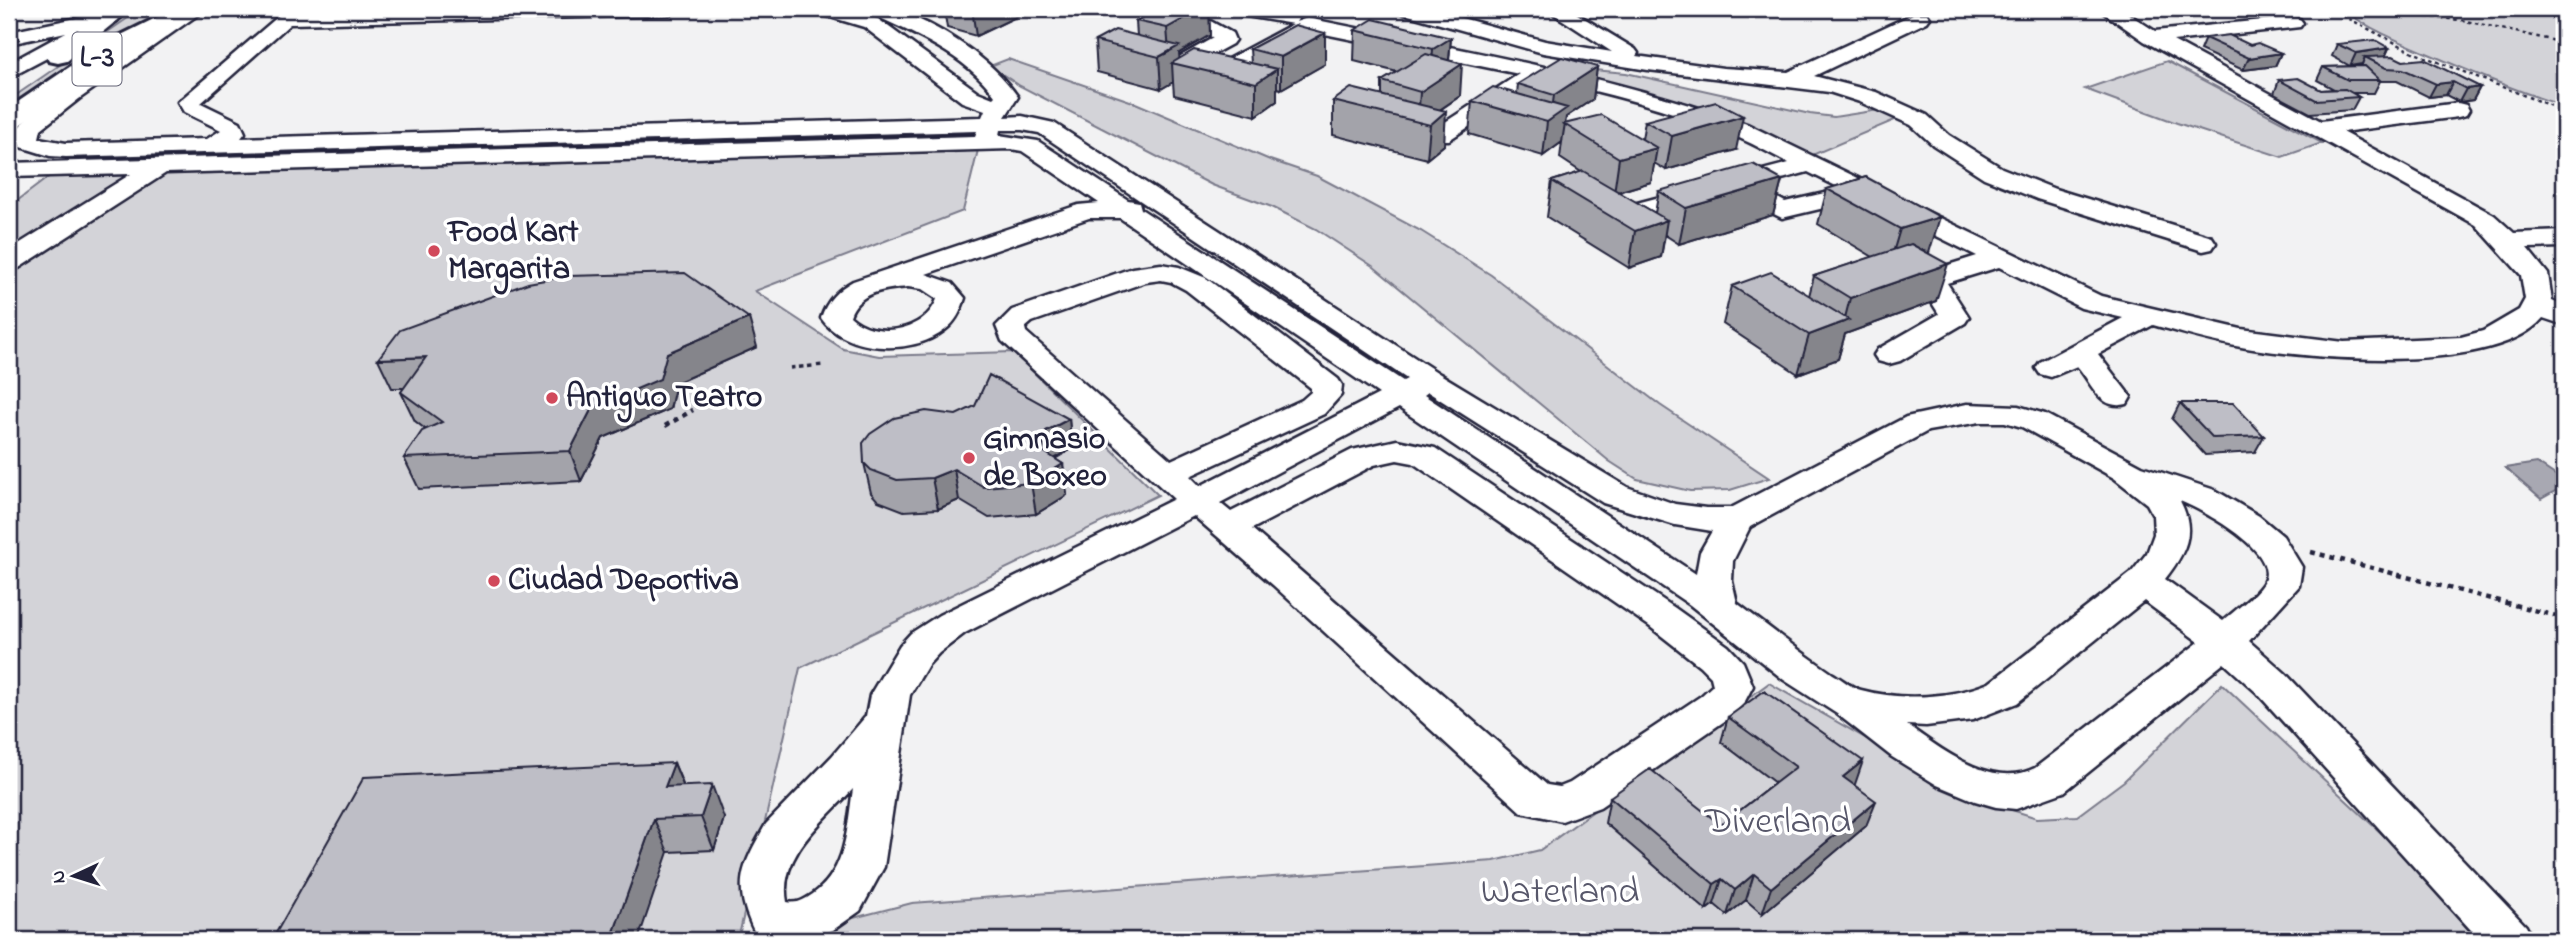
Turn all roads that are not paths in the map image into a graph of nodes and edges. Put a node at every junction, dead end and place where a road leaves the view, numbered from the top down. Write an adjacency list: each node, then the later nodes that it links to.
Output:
1 (132, 9): 25 (main road, L-3)
2 (182, 9): 19 (main road, L-3)
3 (194, 9): 19 (main road, L-3); 36 (street)
4 (670, 9): 12 (street)
5 (824, 9): 31 (street)
6 (877, 9): 31 (street)
7 (1239, 9): 14 (street); 23 (street)
8 (1408, 9): 22 (street)
9 (1556, 9): 22 (street)
10 (2108, 9): 17 (street)
11 (115, 13): 18 (street); 25 (main road, L-3)
12 (293, 13): 35 (street)
13 (1920, 18): 26 (street)
14 (1288, 19)
15 (2293, 23): 17 (street)
16 (1359, 36): 20 (street); 21 (street); 27 (street)
17 (2151, 37): 32 (street)
18 (9, 38)
19 (113, 48): 30 (main road, L-3)
20 (1330, 51)
21 (1490, 61): 24 (street); 28 (street)
22 (1648, 64): 26 (street)
23 (1177, 66)
24 (1539, 71): 28 (street); 38 (street)
25 (14, 76)
26 (1791, 79): 48 (street)
27 (1206, 80)
28 (1491, 100): 33 (street)
29 (2458, 110): 32 (street)
30 (9, 120)
31 (992, 124): 34 (street); 43 (street); 44 (street)
32 (2320, 128): 47 (street)
33 (1441, 135)
34 (794, 138): 35 (street); 37 (street)
35 (214, 146): 36 (street); 37 (street)
36 (66, 150): 39 (street)
37 (164, 164): 39 (street); 50 (street)
38 (1811, 164): 41 (street); 42 (street)
39 (37, 168): 40 (street)
40 (9, 170)
41 (1734, 184): 42 (street); 45 (street)
42 (1869, 190): 49 (street)
43 (1156, 199): 44 (street); 59 (street)
44 (1119, 210): 51 (street); 52 (street); 60 (street)
45 (1626, 213)
46 (2564, 239): 47 (street)
47 (2507, 241): 53 (street)
48 (2203, 243)
49 (2000, 258): 55 (street); 57 (street)
50 (9, 262)
51 (886, 281): 52 (street); 52 (street)
52 (951, 298)
53 (2536, 305): 54 (street); 55 (street)
54 (2564, 316)
55 (2147, 317): 56 (lane)
56 (2080, 352): 58 (street); 61 (lane)
57 (1889, 355)
58 (2051, 368)
59 (1429, 380): 60 (street); 65 (street)
60 (1400, 395): 64 (street); 68 (street)
61 (2116, 397)
62 (2126, 470): 65 (street); 67 (street); 69 (street)
63 (1167, 474): 63 (street); 64 (street)
64 (1197, 501): 66 (street); 71 (street)
65 (1738, 519): 68 (street)
66 (1227, 528): 66 (street)
67 (2144, 582): 69 (street); 70 (street)
68 (1720, 608): 70 (street)
69 (2225, 642): 70 (street); 72 (street)
70 (1849, 703)
71 (884, 723)
72 (2509, 940)

